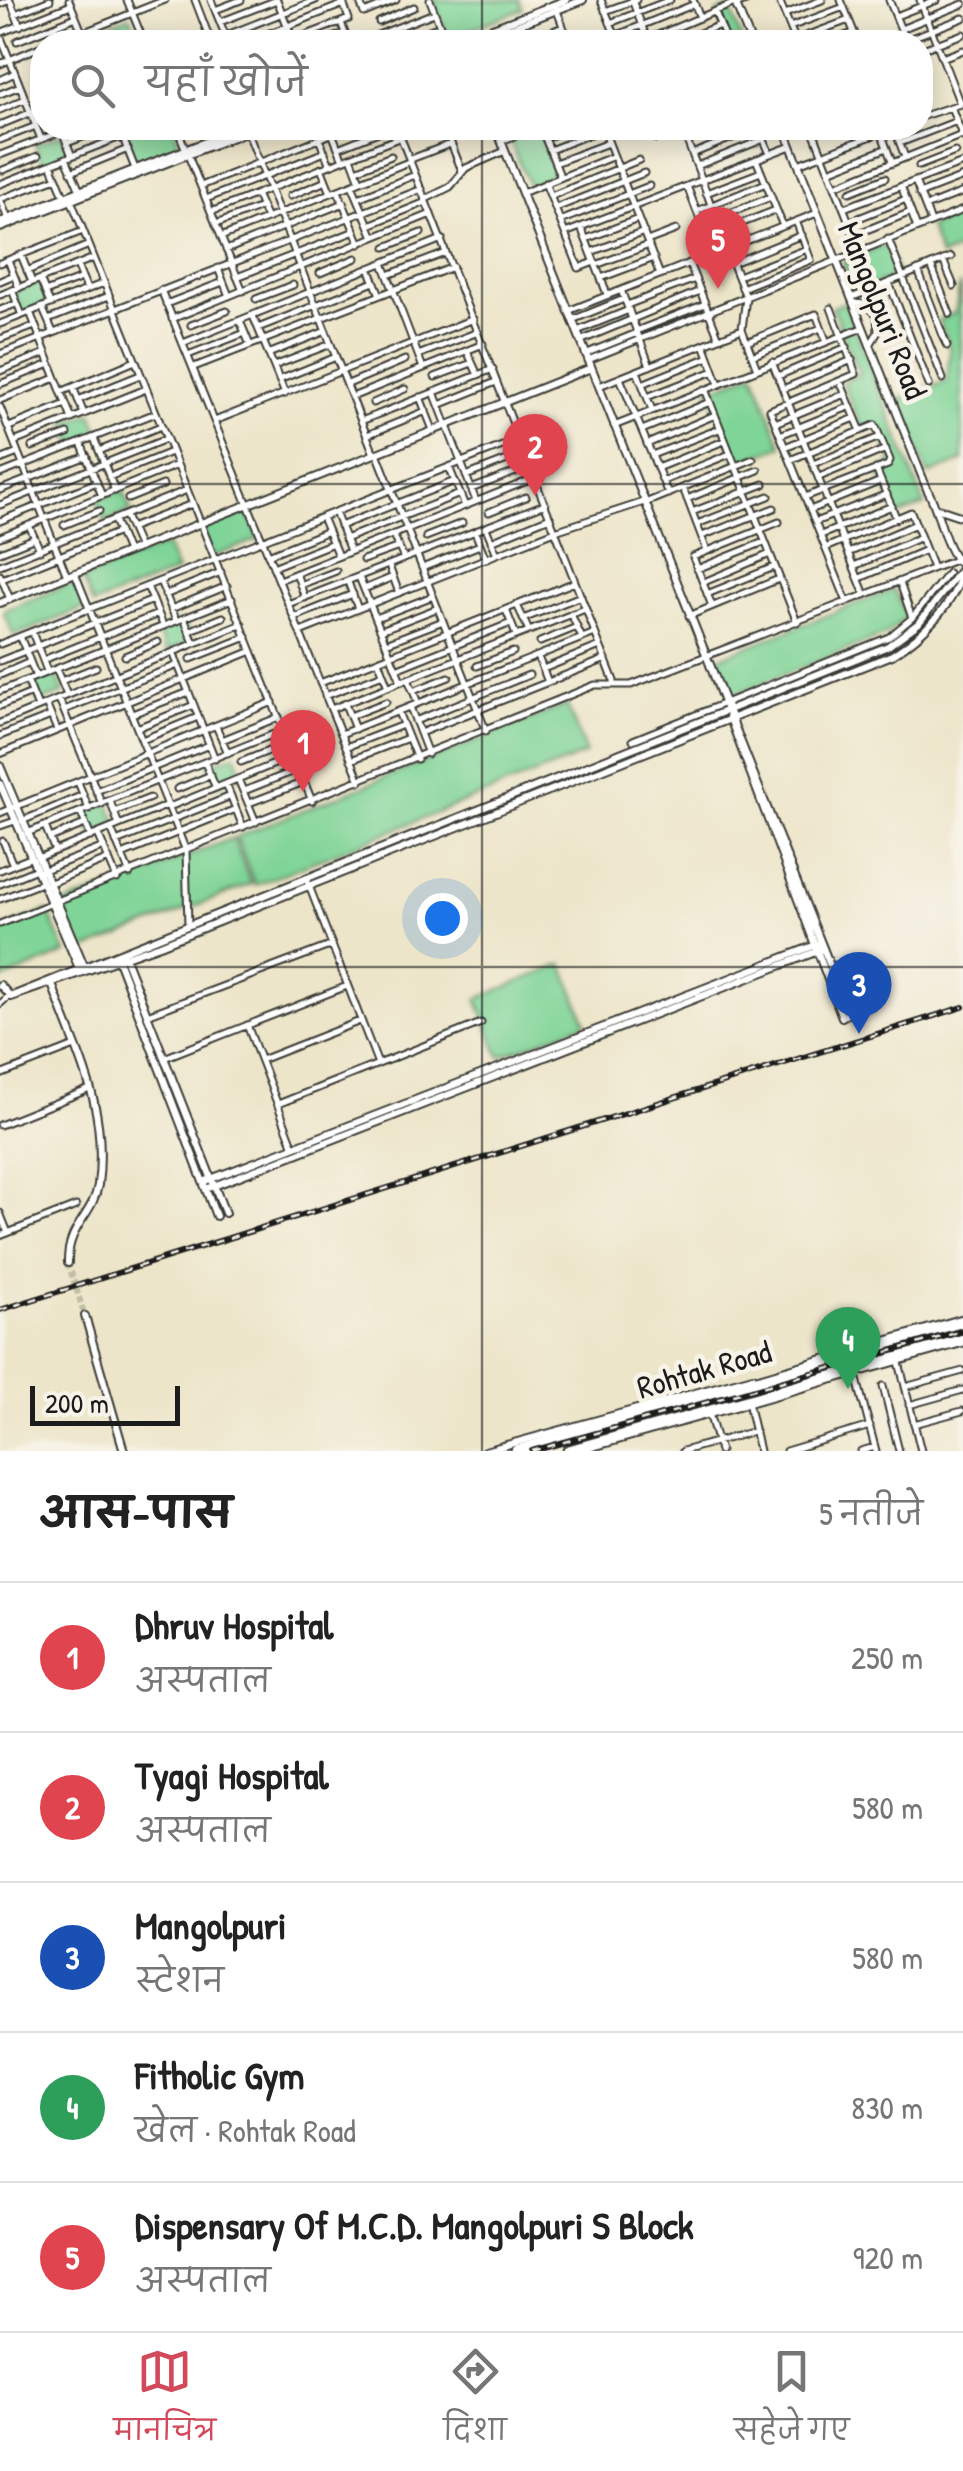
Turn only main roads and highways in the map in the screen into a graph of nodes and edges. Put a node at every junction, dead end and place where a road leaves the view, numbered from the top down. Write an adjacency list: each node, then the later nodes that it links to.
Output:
1 (963, 1319): 3 (highway, Rohtak Road)
2 (963, 1340): 4 (highway, Rohtak Road)
3 (515, 1448)
4 (569, 1451)

